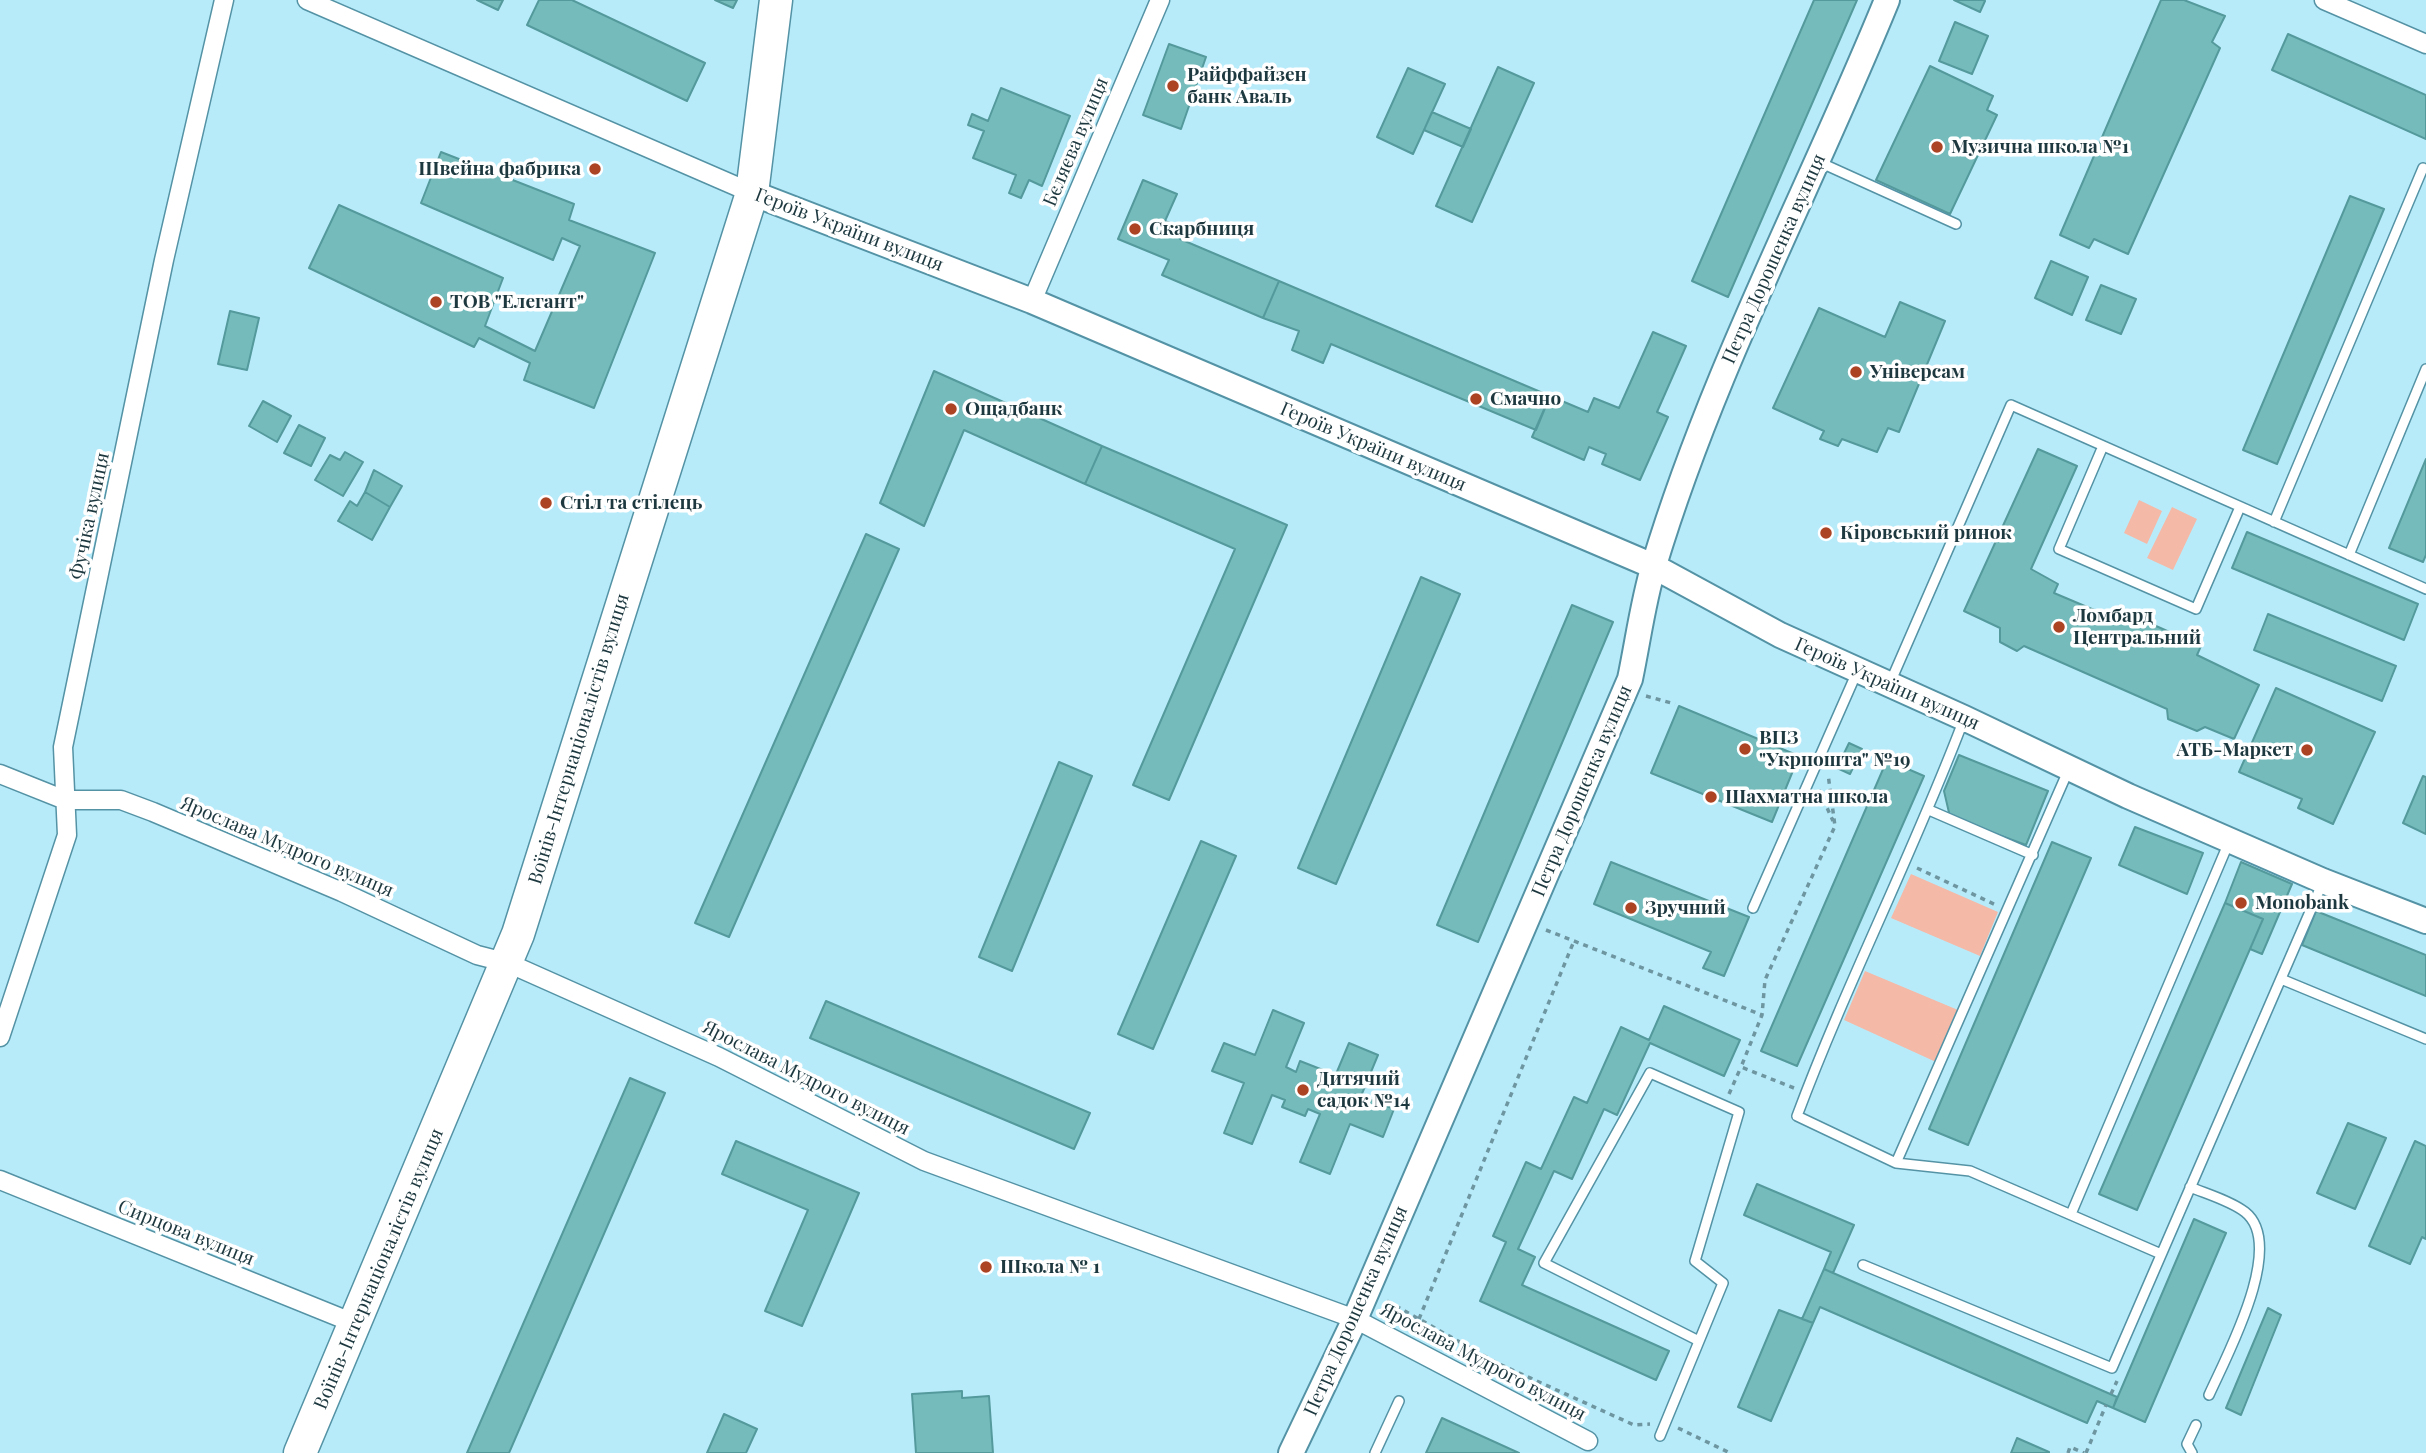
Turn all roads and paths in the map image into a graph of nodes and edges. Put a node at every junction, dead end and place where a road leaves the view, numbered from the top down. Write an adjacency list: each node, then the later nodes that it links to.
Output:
1 (224, 0): 28 (street, Фучіка вулиця)
2 (307, 0): 10 (street, Героїв України вулиця)
3 (776, 0): 10 (highway, Воїнів-Інтернаціоналістів вулиця)
4 (1160, 0): 12 (street, Бєляєва вулиця)
5 (1886, 0): 8 (main road, Петра Дорошенка вулиця)
6 (2324, 0): 7 (street)
7 (2426, 44)
8 (1818, 162): 11 (lane); 18 (main road, Петра Дорошенка вулиця)
9 (2423, 168): 16 (lane)
10 (752, 193): 12 (main road, Героїв України вулиця); 39 (highway, Воїнів-Інтернаціоналістів вулиця)
11 (1956, 224)
12 (1032, 301): 18 (main road, Героїв України вулиця)
13 (2426, 369): 17 (lane)
14 (2103, 446): 15 (lane); 15 (lane); 21 (lane)
15 (2240, 507): 16 (lane)
16 (2274, 522): 17 (lane)
17 (2349, 555): 19 (lane)
18 (1653, 566): 20 (main road, Героїв України вулиця); 54 (main road, Петра Дорошенка вулиця)
19 (2426, 589)
20 (1857, 670): 21 (main road, Героїв України вулиця); 34 (lane)
21 (1890, 685): 24 (main road, Героїв України вулиця)
22 (1644, 695): 23 (path)
23 (1675, 704)
24 (1964, 718): 25 (main road, Героїв України вулиця); 29 (lane)
25 (2069, 768): 30 (main road, Героїв України вулиця); 31 (lane)
26 (1828, 773): 41 (path)
27 (0, 774): 28 (street, Ярослава Мудрого вулиця)
28 (65, 800): 39 (street, Ярослава Мудрого вулиця); 42 (street, Фучіка вулиця)
29 (1929, 810): 31 (lane); 32 (lane)
30 (2229, 841): 33 (main road, Героїв України вулиця); 50 (lane)
31 (2034, 855): 35 (lane)
32 (1906, 863): 35 (path); 45 (lane)
33 (2323, 881): 36 (main road, Героїв України вулиця); 40 (lane)
34 (1753, 908)
35 (2009, 911): 47 (lane)
36 (2426, 921)
37 (1542, 928): 38 (path)
38 (1574, 941): 41 (path); 55 (path)
39 (508, 963): 54 (street, Ярослава Мудрого вулиця); 56 (highway, Воїнів-Інтернаціоналістів вулиця)
40 (2281, 979): 43 (lane); 49 (lane)
41 (1762, 1015): 44 (path)
42 (0, 1037)
43 (2426, 1040)
44 (1741, 1068): 45 (path); 46 (path)
45 (1806, 1093): 47 (lane)
46 (1724, 1106): 57 (lane); 57 (lane)
47 (1896, 1163): 50 (lane)
48 (0, 1180): 56 (street, Сирцова вулиця)
49 (2190, 1187): 51 (lane); 58 (lane)
50 (2071, 1214): 51 (lane)
51 (2161, 1254): 52 (lane)
52 (1863, 1265)
53 (1382, 1298): 55 (path)
54 (1355, 1319): 65 (street, Ярослава Мудрого вулиця); 67 (main road, Петра Дорошенка вулиця)
55 (1419, 1319): 62 (path)
56 (356, 1324): 66 (highway, Воїнів-Інтернаціоналістів вулиця)
57 (1699, 1341): 61 (lane)
58 (2209, 1395)
59 (1399, 1401): 68 (lane)
60 (2106, 1405): 71 (path)
61 (1665, 1423): 64 (lane); 69 (path)
62 (1634, 1425)
63 (2196, 1425): 72 (lane)
64 (1660, 1436)
65 (1585, 1447)
66 (300, 1453)
67 (1291, 1453)
68 (1375, 1453)
69 (1730, 1453)
70 (2067, 1453): 71 (path)
71 (2085, 1453)
72 (2192, 1453)

